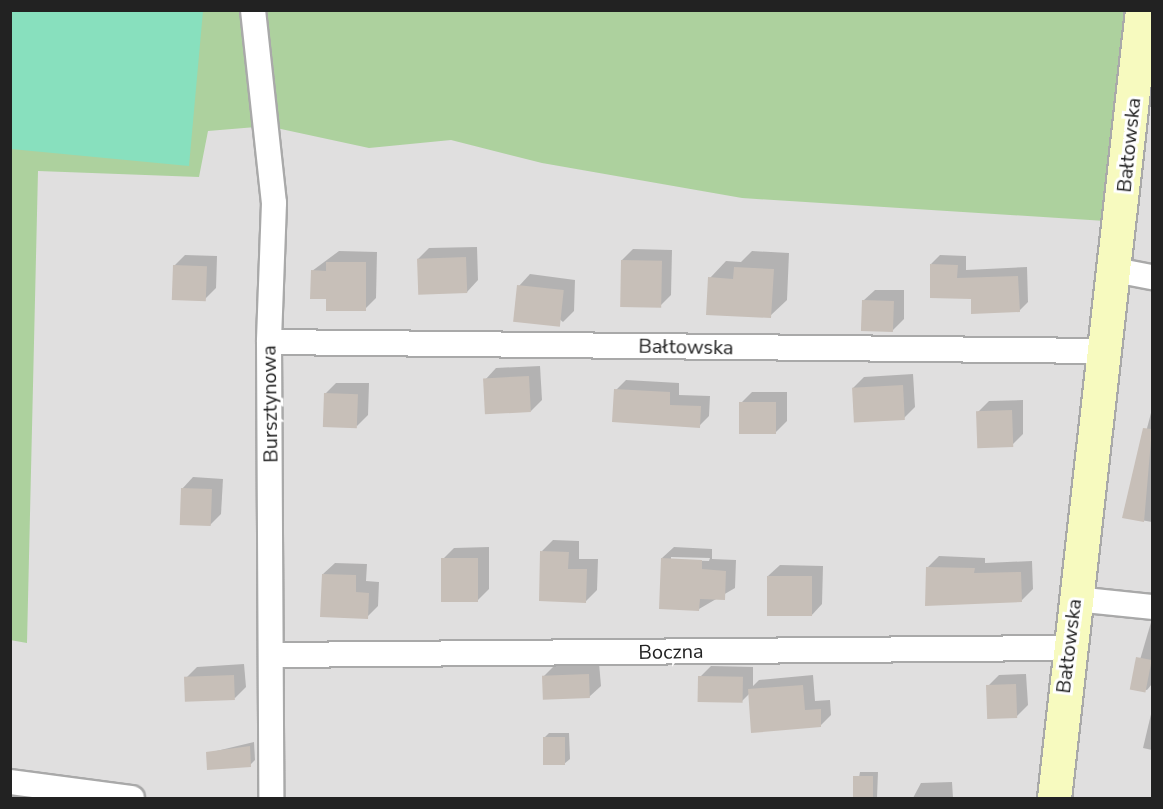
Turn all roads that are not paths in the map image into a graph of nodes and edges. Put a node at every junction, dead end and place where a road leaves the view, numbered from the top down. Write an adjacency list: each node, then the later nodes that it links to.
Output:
1 (253, 10): 5 (street, Bursztynowa)
2 (1142, 10): 3 (main road, Bałtowska)
3 (1115, 270): 4 (street); 6 (main road, Bałtowska)
4 (1152, 277)
5 (268, 342): 6 (street, Bałtowska); 10 (street, Bursztynowa)
6 (1103, 351): 7 (main road, Bałtowska)
7 (1075, 599): 8 (street); 9 (main road, Bałtowska)
8 (1152, 607)
9 (1067, 648): 10 (street, Boczna); 14 (main road, Bałtowska)
10 (274, 655): 13 (street, Bursztynowa)
11 (10, 782): 12 (street)
12 (132, 798)
13 (271, 798)
14 (1054, 798)

